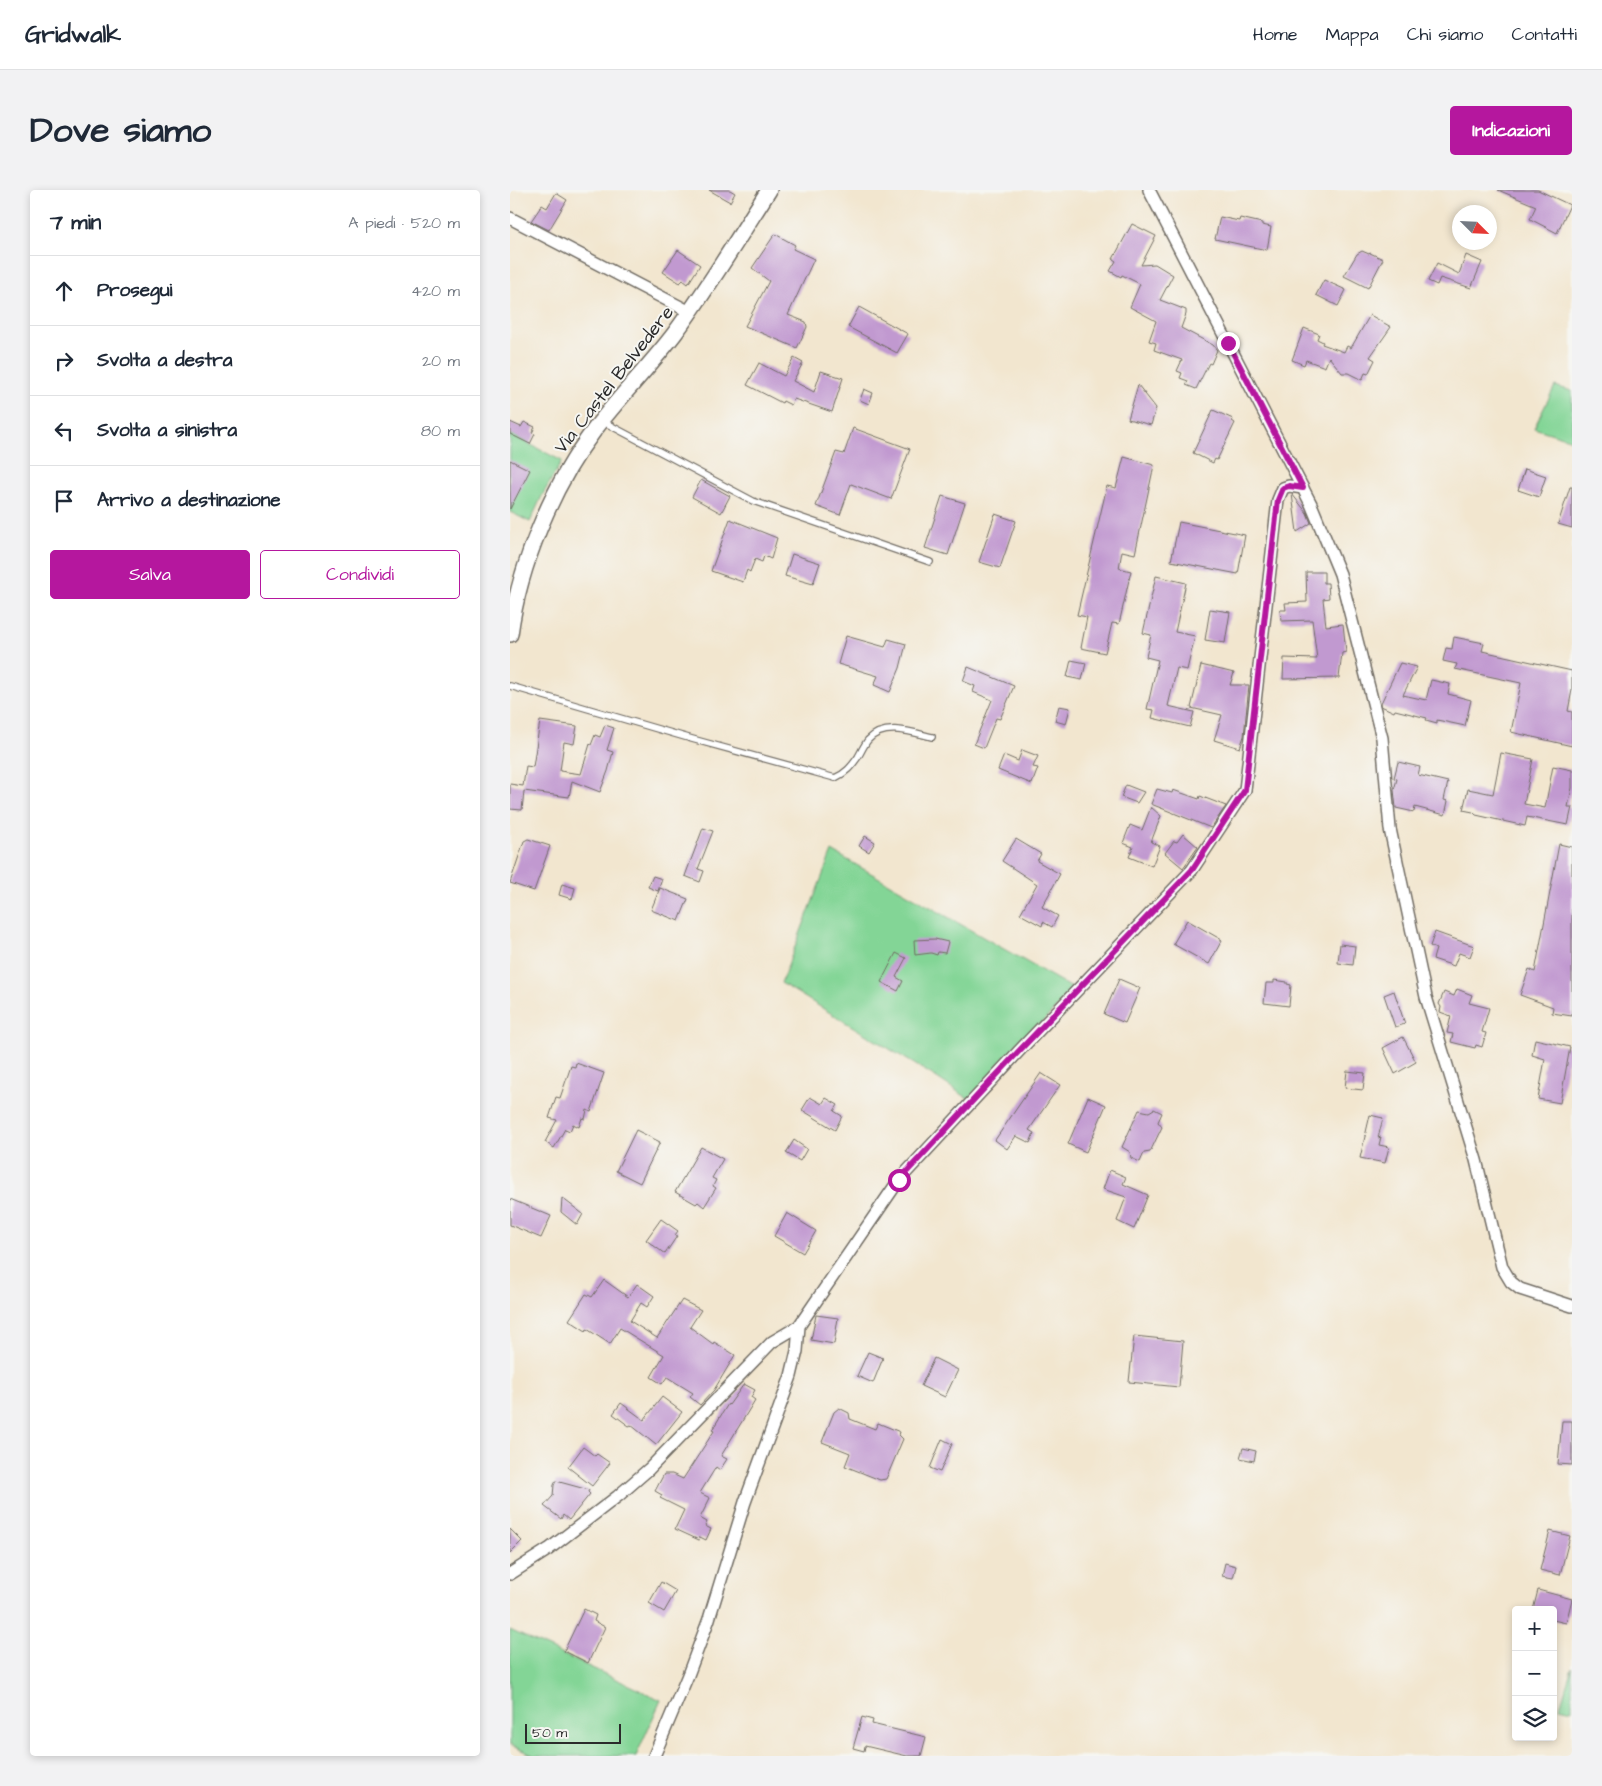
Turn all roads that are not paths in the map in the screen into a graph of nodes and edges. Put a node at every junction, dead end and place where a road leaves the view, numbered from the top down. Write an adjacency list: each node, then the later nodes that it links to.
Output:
1 (769, 190): 4 (street, Via Castel Belvedere)
2 (1149, 190): 6 (street)
3 (510, 218): 4 (street)
4 (690, 312): 5 (street, Via Castel Belvedere)
5 (601, 421): 7 (lane); 8 (street, Via Castel Belvedere)
6 (1303, 488): 11 (street); 12 (street)
7 (930, 562)
8 (510, 634)
9 (510, 686): 10 (lane)
10 (932, 736)
11 (1572, 1306)
12 (799, 1326): 13 (street); 14 (street)
13 (510, 1574)
14 (654, 1756)

